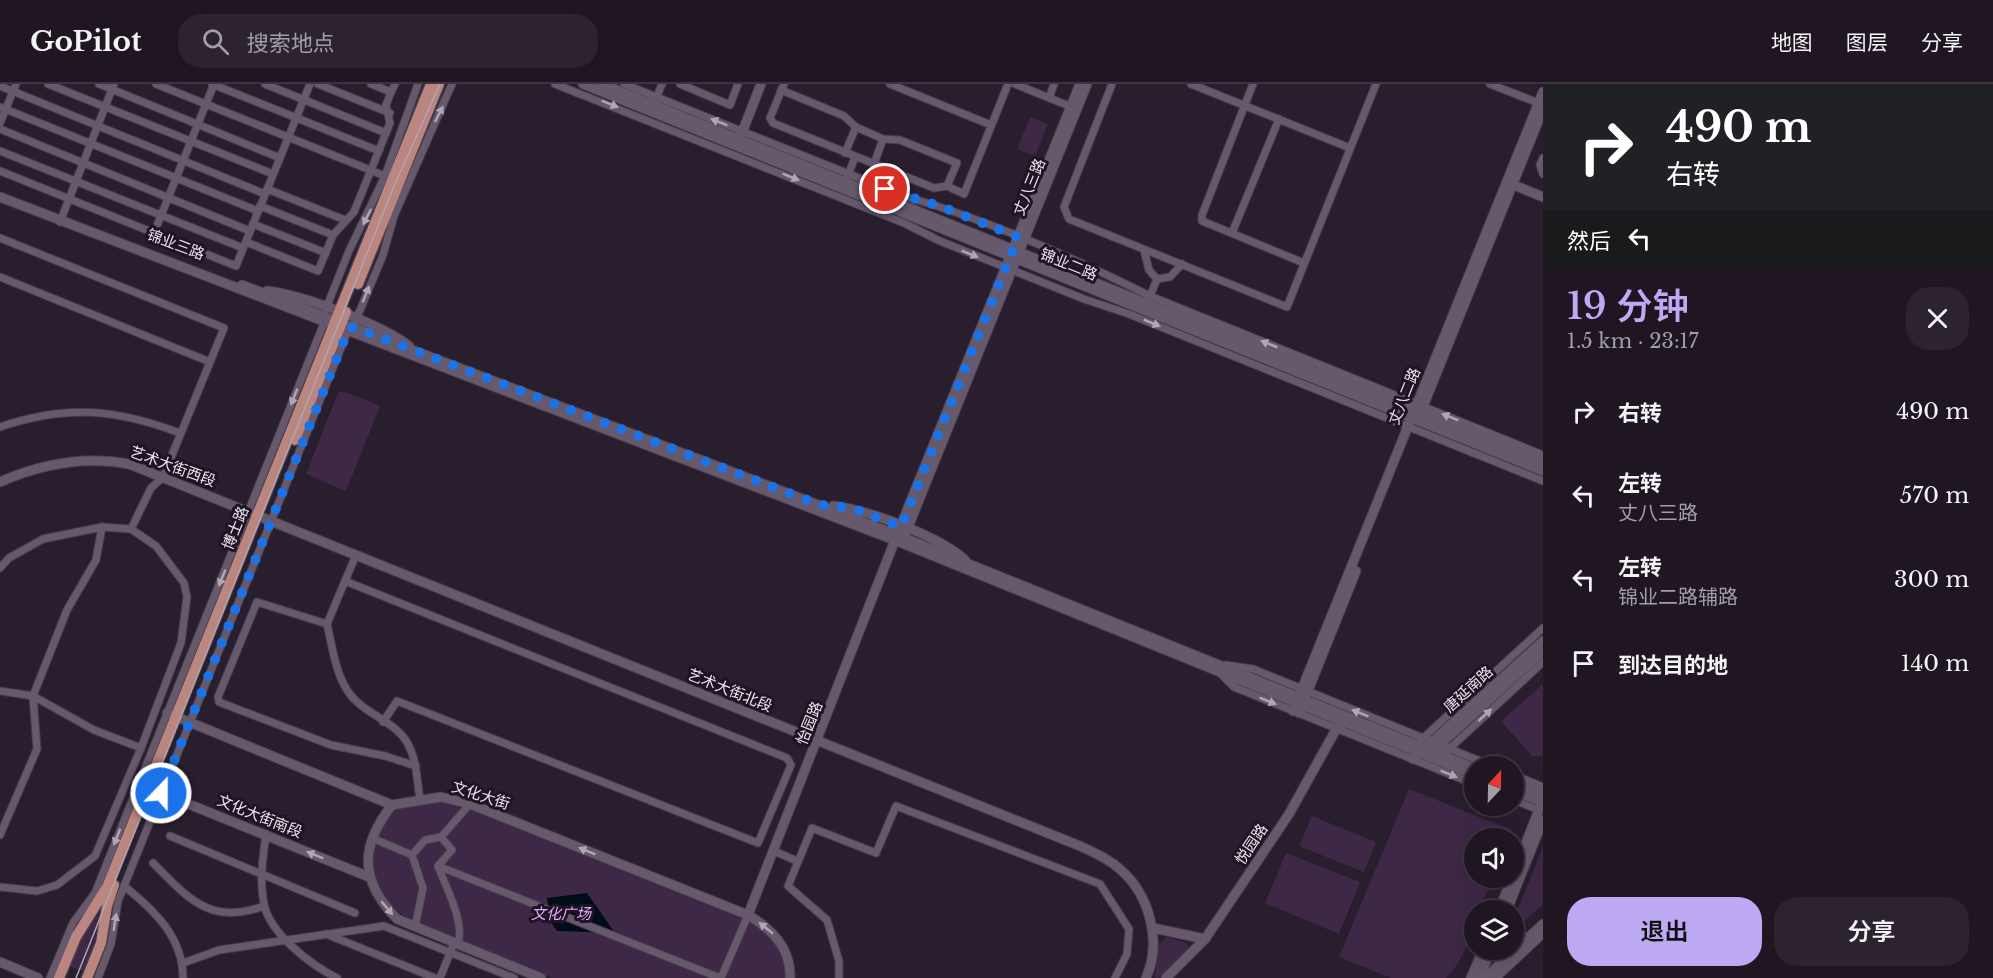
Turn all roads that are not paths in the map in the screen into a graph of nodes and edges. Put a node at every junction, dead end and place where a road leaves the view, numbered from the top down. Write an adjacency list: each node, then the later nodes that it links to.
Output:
1 (48, 84): 45 (street)
2 (99, 84): 34 (street)
3 (156, 84): 41 (street)
4 (213, 84): 41 (street); 49 (street)
5 (265, 84): 40 (street)
6 (310, 84): 40 (street)
7 (318, 84): 48 (street)
8 (371, 84): 37 (street)
9 (394, 84): 37 (street)
10 (418, 84): 77 (street)
11 (430, 84): 109 (main road, 博士路)
12 (439, 84): 109 (main road, 博士路)
13 (452, 84): 109 (street, one-way to 13)
14 (555, 84): 105 (street, one-way to 105)
15 (583, 84): 42 (street, 锦业二路)
16 (602, 84): 42 (street, 锦业二路)
17 (624, 84): 42 (street)
18 (662, 84): 42 (street)
19 (680, 84): 20 (street)
20 (738, 84)
21 (761, 84): 59 (street)
22 (890, 84): 54 (street)
23 (1008, 84): 54 (street)
24 (1015, 84): 39 (street)
25 (1054, 84): 39 (street)
26 (1080, 84): 47 (street, 丈八三路)
27 (1087, 84): 47 (street, 丈八三路)
28 (1113, 84): 100 (street)
29 (1191, 84): 43 (street)
30 (1253, 84): 43 (street)
31 (1376, 84): 63 (street)
32 (1490, 84): 44 (street)
33 (0, 86): 36 (street)
34 (113, 87): 45 (street); 52 (street)
35 (782, 87): 55 (street); 66 (street)
36 (14, 88): 46 (street); 53 (street)
37 (391, 92): 48 (street)
38 (1543, 92): 44 (street, 丈八二路)
39 (1048, 98): 47 (street)
40 (303, 99): 49 (street); 57 (street)
41 (206, 104): 52 (street); 58 (street)
42 (654, 104): 59 (street, 锦业二路)
43 (1245, 106): 50 (street); 95 (street)
44 (1542, 106): 81 (street, 丈八二路)
45 (105, 107): 53 (street); 61 (street)
46 (3, 108): 51 (street); 62 (street)
47 (1074, 108): 98 (street, 丈八三路)
48 (390, 113): 57 (street)
49 (296, 118): 58 (street); 65 (street)
50 (1278, 119): 63 (street); 95 (street)
51 (0, 123)
52 (197, 124): 61 (street); 68 (street)
53 (98, 125): 62 (street); 70 (street)
54 (991, 125): 82 (street)
55 (856, 127): 60 (street); 66 (street)
56 (0, 129): 71 (street)
57 (386, 133): 65 (street)
58 (288, 137): 68 (street); 73 (street)
59 (739, 139): 80 (street, 锦业二路)
60 (884, 139): 72 (street); 82 (street)
61 (191, 141): 70 (street); 75 (street)
62 (90, 144): 71 (street); 78 (street)
63 (1350, 148): 103 (street)
64 (0, 151): 79 (street)
65 (378, 151): 73 (street)
66 (845, 153): 67 (street)
67 (855, 157): 72 (street); 80 (street)
68 (280, 158): 75 (street)
69 (1543, 158): 76 (street)
70 (183, 160): 78 (street); 84 (street)
71 (83, 162): 79 (street); 86 (street)
72 (874, 164): 82 (street)
73 (371, 170): 77 (street); 92 (street)
74 (0, 171): 88 (street)
75 (273, 174): 84 (street)
76 (1543, 174)
77 (385, 176): 109 (street, one-way to 109)
78 (176, 178): 86 (street); 89 (street)
79 (75, 181): 88 (street); 90 (street)
80 (845, 182): 98 (street); 102 (street, 锦业二路)
81 (1510, 183): 87 (street); 111 (street, 丈八二路)
82 (947, 186)
83 (0, 191): 91 (street, 锦业三路)
84 (266, 191): 89 (street); 92 (street)
85 (0, 197): 91 (street, 锦业三路)
86 (168, 197): 90 (street); 93 (street)
87 (1543, 197)
88 (68, 199): 91 (street); 94 (street)
89 (259, 208): 93 (street); 96 (street)
90 (162, 215): 94 (street); 99 (street)
91 (61, 219): 109 (street, 锦业三路); 109 (street, 锦业三路)
92 (345, 220): 96 (street)
93 (252, 227): 99 (street); 101 (street)
94 (154, 233): 99 (street)
95 (1232, 233): 103 (street)
96 (333, 235): 101 (street)
97 (0, 238): 110 (street)
98 (1021, 239): 102 (street, 丈八三路); 108 (street)
99 (244, 245): 101 (street)
100 (1144, 250): 104 (street); 107 (street)
101 (326, 253)
102 (1015, 254): 105 (street, 丈八三路); 108 (street, 锦业二路)
103 (1304, 263): 104 (street)
104 (1182, 264): 107 (street)
105 (1009, 269): 111 (street, one-way to 111); 123 (street, 丈八三路)
106 (0, 277): 110 (street)
107 (1157, 279): 108 (street)
108 (1147, 303): 111 (street, 锦业二路)
109 (338, 321): 120 (main road, 博士路); 120 (street, one-way to 120); 123 (street); 123 (street)
110 (210, 362): 113 (street)
111 (1416, 416): 114 (street, one-way to 111); 115 (street, 锦业二路); 116 (street, 锦业二路); 118 (street); 135 (street, 丈八二路)
112 (0, 428): 113 (street)
113 (180, 433): 117 (street)
114 (1543, 455)
115 (1543, 463)
116 (1543, 471)
117 (163, 477): 119 (street, 艺术大街西段); 120 (street, 艺术大街西段); 122 (street)
118 (1543, 481)
119 (0, 482)
120 (260, 516): 124 (street, 艺术大街北段); 136 (main road, 博士路); 136 (street, one-way to 136)
121 (102, 527): 122 (street); 125 (street); 134 (street)
122 (131, 529): 140 (street)
123 (901, 534): 132 (street); 132 (street); 139 (street, 怡园路)
124 (356, 555): 126 (street); 139 (street, 艺术大街北段)
125 (0, 568)
126 (345, 581): 127 (street); 137 (street)
127 (327, 624): 137 (street); 144 (street)
128 (1543, 628): 141 (street)
129 (1543, 641): 141 (street, 唐延南路)
130 (1543, 651): 141 (street, 唐延南路)
131 (1543, 662): 141 (street, one-way to 131)
132 (1218, 668): 135 (street); 135 (street)
133 (0, 691): 134 (street)
134 (33, 696): 140 (street); 159 (street)
135 (1300, 701): 138 (street); 141 (street, one-way to 135)
136 (178, 718): 149 (main road, 博士路); 149 (street); 155 (street)
137 (383, 722): 144 (street)
138 (1340, 722): 141 (street); 141 (street); 183 (street, 悦园路)
139 (818, 741): 164 (street, 怡园路); 179 (street, 艺术大街北段)
140 (141, 748): 172 (street)
141 (1429, 749): 142 (street); 143 (street); 145 (street); 146 (street, one-way to 146)
142 (1464, 758)
143 (1464, 764)
144 (416, 766): 152 (street)
145 (1464, 769)
146 (1464, 776)
147 (1524, 779): 148 (street)
148 (1543, 787)
149 (150, 789): 158 (street, 文化大街南段); 171 (street); 191 (street, one-way to 191); 192 (main road, 博士路); 193 (main road, 博士路)
150 (1524, 790): 154 (street)
151 (1524, 795): 154 (street)
152 (420, 799): 155 (street, 文化大街); 156 (street, 文化大街)
153 (1524, 801): 154 (street)
154 (1542, 802): 163 (street)
155 (392, 804): 162 (street)
156 (470, 804): 161 (street); 176 (street, 文化大街, one-way to 156)
157 (1543, 820): 173 (street)
158 (266, 834): 169 (street); 170 (street, 文化大街南段, one-way to 158)
159 (0, 835)
160 (170, 836): 169 (street)
161 (441, 837): 165 (street); 168 (street)
162 (372, 838): 165 (street); 170 (street)
163 (1524, 848)
164 (774, 851): 166 (street); 176 (street, 怡园路)
165 (412, 855): 178 (street)
166 (798, 861): 203 (street); 204 (street)
167 (153, 863): 174 (street)
168 (438, 866): 184 (street); 201 (street)
169 (262, 874): 174 (street); 175 (street)
170 (369, 877): 178 (street, one-way to 178)
171 (124, 886): 189 (street); 194 (street, one-way to 171)
172 (0, 887)
173 (1511, 900)
174 (264, 906): 182 (street)
175 (355, 912)
176 (748, 915): 201 (street); 202 (street, 文化大街, one-way to 176)
177 (1543, 924): 209 (street)
178 (415, 927): 184 (street)
179 (1153, 928): 183 (street); 205 (street)
180 (323, 933): 182 (street); 185 (street); 197 (street)
181 (1543, 933): 210 (street)
182 (283, 938): 189 (street); 196 (street)
183 (1205, 939): 206 (street, 悦园路)
184 (456, 944): 185 (street); 200 (street)
185 (450, 953): 198 (street); 199 (street)
186 (1479, 960): 207 (street)
187 (1487, 960): 208 (street)
188 (0, 962): 190 (street)
189 (183, 963): 195 (street)
190 (38, 978)
191 (50, 978)
192 (59, 978)
193 (87, 978)
194 (98, 978)
195 (183, 978)
196 (337, 978)
197 (435, 978)
198 (440, 978)
199 (513, 978)
200 (541, 978)
201 (721, 978)
202 (790, 978)
203 (839, 978)
204 (1115, 978)
205 (1146, 978)
206 (1166, 978)
207 (1471, 978)
208 (1479, 978)
209 (1485, 978)
210 (1495, 978)

